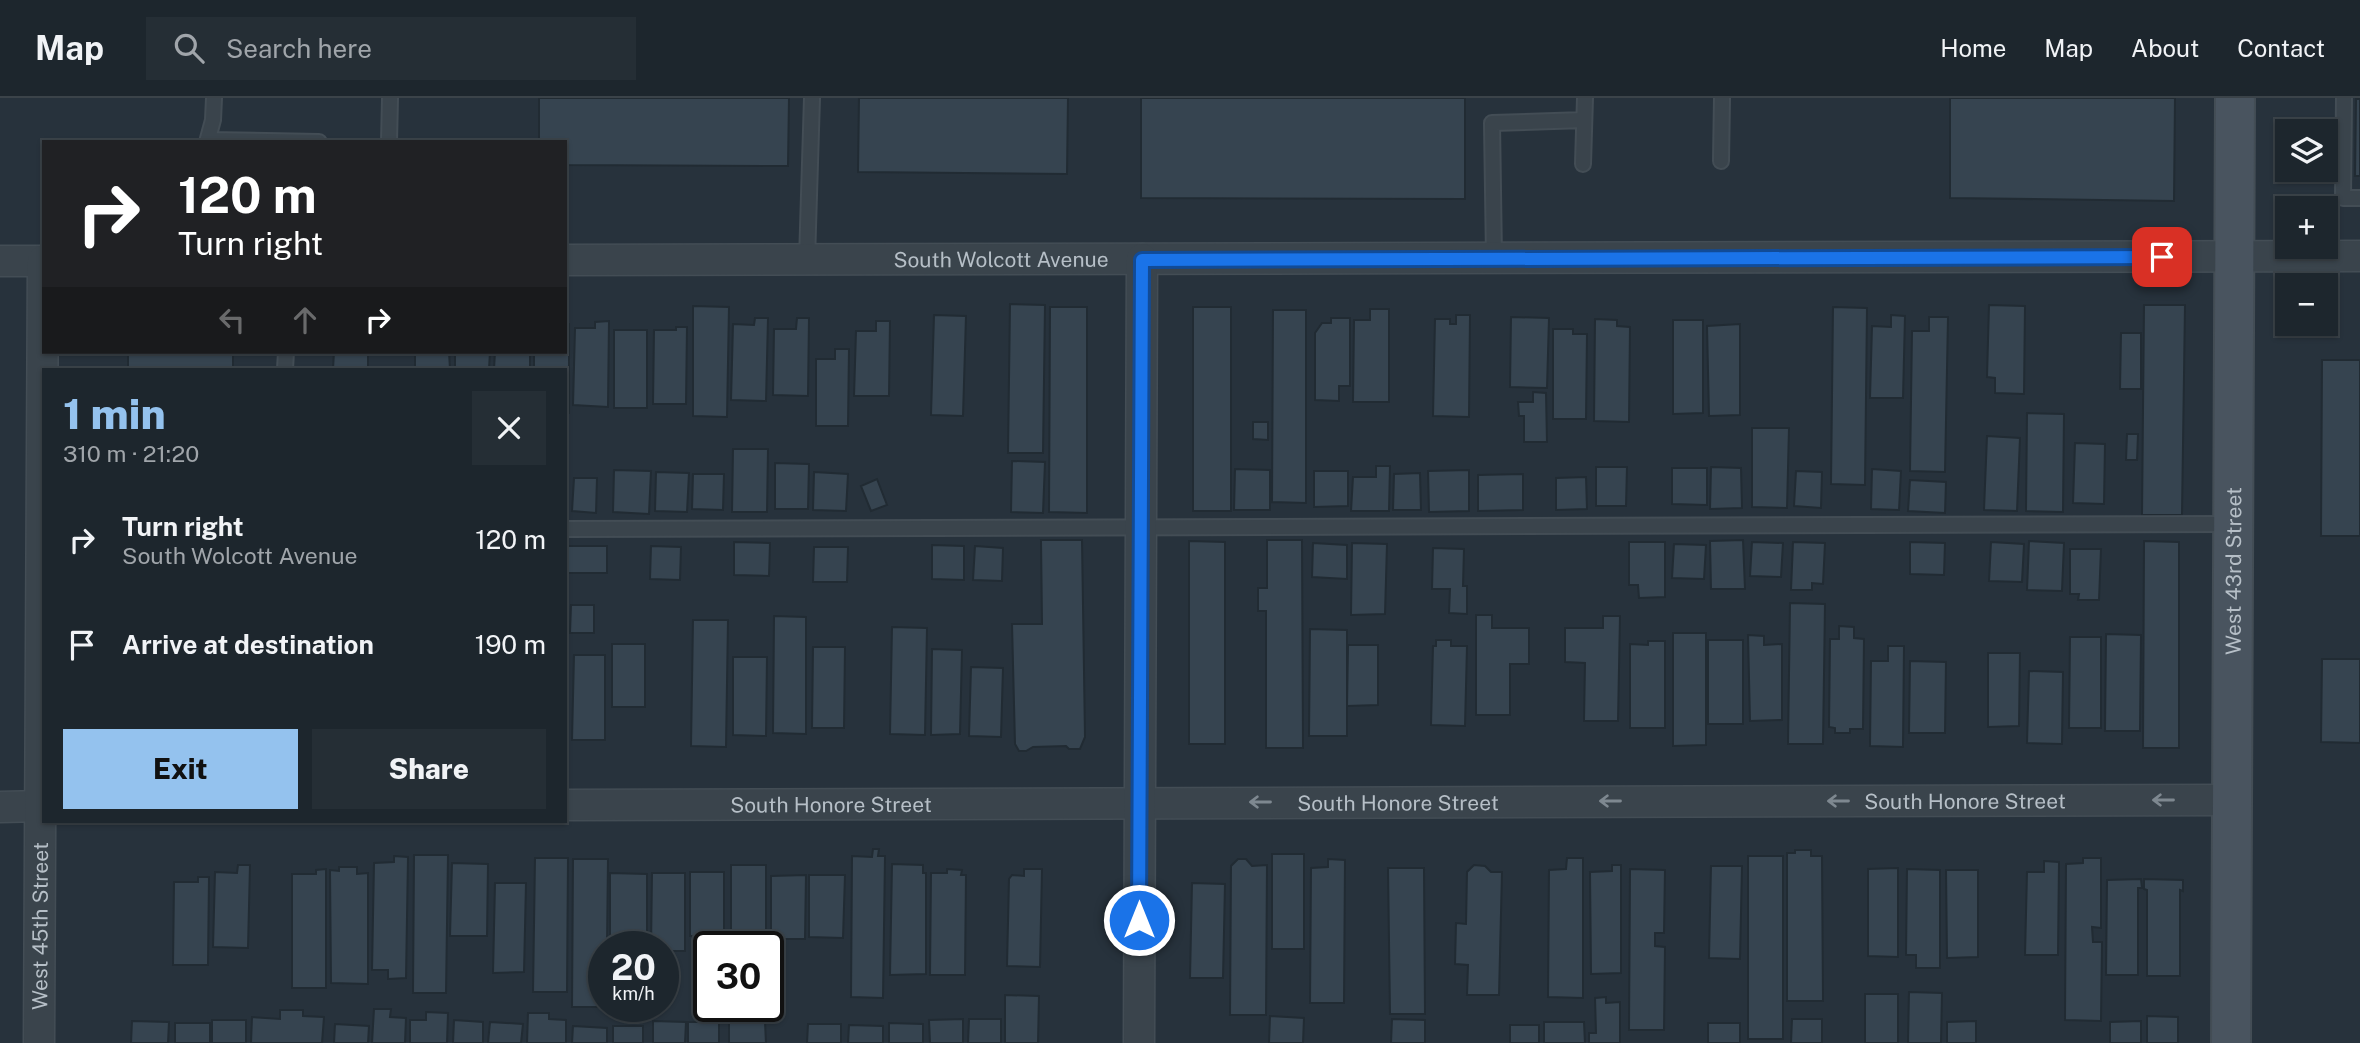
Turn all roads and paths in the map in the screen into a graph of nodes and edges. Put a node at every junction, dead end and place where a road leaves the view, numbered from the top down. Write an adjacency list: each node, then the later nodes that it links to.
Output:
1 (214, 98): 9 (lane)
2 (390, 98): 10 (lane)
3 (812, 98): 18 (lane)
4 (1585, 98): 8 (lane)
5 (1722, 98): 11 (lane)
6 (2235, 98): 15 (street, West 43rd Street)
7 (2344, 98): 13 (lane)
8 (1584, 120): 12 (lane); 16 (lane)
9 (207, 140)
10 (389, 140)
11 (1721, 161)
12 (1583, 164)
13 (2360, 198)
14 (2360, 256): 15 (street, South Wolcott Avenue)
15 (2234, 257): 16 (street, South Wolcott Avenue); 22 (street, West 43rd Street)
16 (1494, 258): 19 (street, South Wolcott Avenue)
17 (567, 260): 18 (street, South Wolcott Avenue)
18 (807, 260): 19 (street, South Wolcott Avenue)
19 (1142, 260): 23 (street)
20 (0, 261): 21 (street)
21 (42, 261)
22 (2233, 524): 23 (lane); 25 (street, West 43rd Street)
23 (1141, 527): 24 (lane); 26 (street)
24 (567, 529)
25 (2232, 800): 26 (street, South Honore Street, one-way to 26); 32 (street, West 43rd Street)
26 (1140, 803): 27 (street, South Honore Street); 31 (street)
27 (567, 805)
28 (42, 806): 29 (street); 30 (street, West 45th Street)
29 (0, 807)
30 (39, 1043)
31 (1139, 1043)
32 (2231, 1043)

